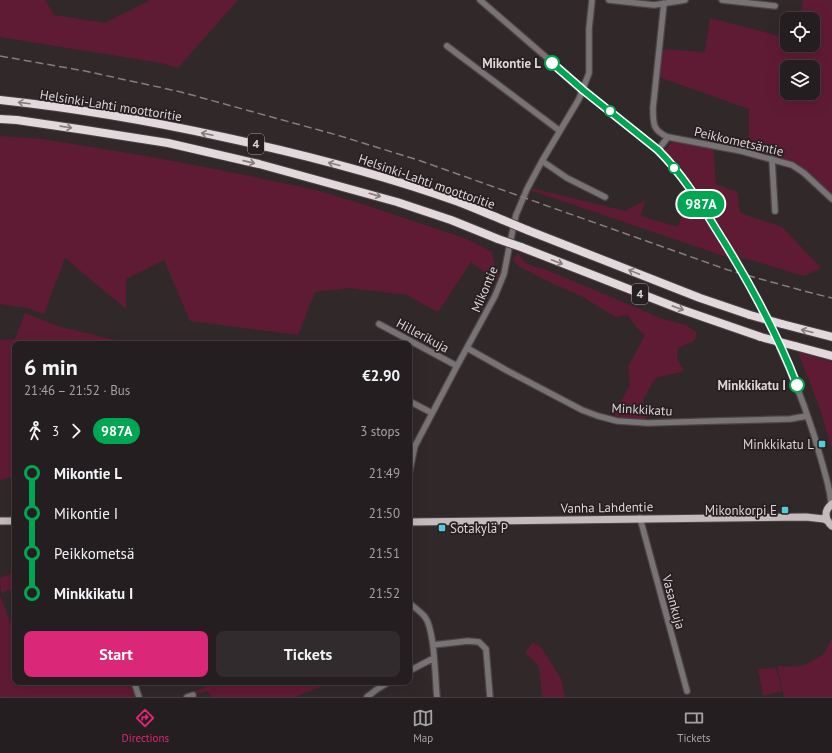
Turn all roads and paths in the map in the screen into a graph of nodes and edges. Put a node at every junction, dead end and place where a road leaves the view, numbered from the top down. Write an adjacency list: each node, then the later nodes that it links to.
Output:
1 (480, 0): 9 (street)
2 (592, 0): 9 (street, Mikontie)
3 (609, 0): 6 (street)
4 (685, 0): 6 (street)
5 (722, 0): 7 (street)
6 (664, 3): 13 (street)
7 (775, 6)
8 (448, 46): 12 (street)
9 (583, 90): 12 (street, Mikontie); 14 (street)
10 (0, 100): 26 (highway, Helsinki-Lahti moottoritie / 4, one-way to 10, bridge)
11 (0, 119): 31 (highway, 4, one-way to 31, bridge)
12 (560, 131): 16 (street, Mikontie)
13 (668, 137): 14 (street); 15 (street, Peikkometsäntie)
14 (658, 150): 20 (street)
15 (772, 159): 18 (street, Peikkometsäntie); 19 (street)
16 (542, 161): 17 (street); 29 (street, Mikontie)
17 (605, 197)
18 (832, 198)
19 (775, 211)
20 (738, 265)
21 (747, 280): 22 (street)
22 (763, 310)
23 (379, 324): 27 (street, Hillerikuja)
24 (770, 324): 25 (street)
25 (775, 336)
26 (832, 337)
27 (411, 341)
28 (412, 342): 32 (street, Hillerikuja)
29 (467, 348): 32 (street, Mikontie); 35 (street, Minkkikatu)
30 (780, 348): 35 (street)
31 (832, 356)
32 (457, 366): 34 (street, Mikontie)
33 (412, 403): 34 (street)
34 (432, 413): 36 (street, Mikontie)
35 (808, 416): 37 (street)
36 (412, 445)
37 (828, 484): 38 (street); 39 (street)
38 (832, 489)
39 (830, 506): 40 (main road, Vanha Lahdentie); 45 (main road)
40 (806, 517): 41 (main road, Vanha Lahdentie); 45 (main road, Vanha Lahdentie)
41 (640, 518): 44 (main road, Vanha Lahdentie); 52 (street, Vasankuja)
42 (0, 521): 43 (main road)
43 (12, 521)
44 (412, 522)
45 (830, 523)
46 (412, 606): 47 (street)
47 (433, 645): 48 (street); 58 (street)
48 (434, 658): 49 (street); 57 (street)
49 (412, 669)
50 (135, 685): 54 (street)
51 (384, 685): 56 (street)
52 (687, 691)
53 (193, 695): 55 (street)
54 (139, 697)
55 (187, 697)
56 (367, 697)
57 (437, 697)
58 (490, 697)

